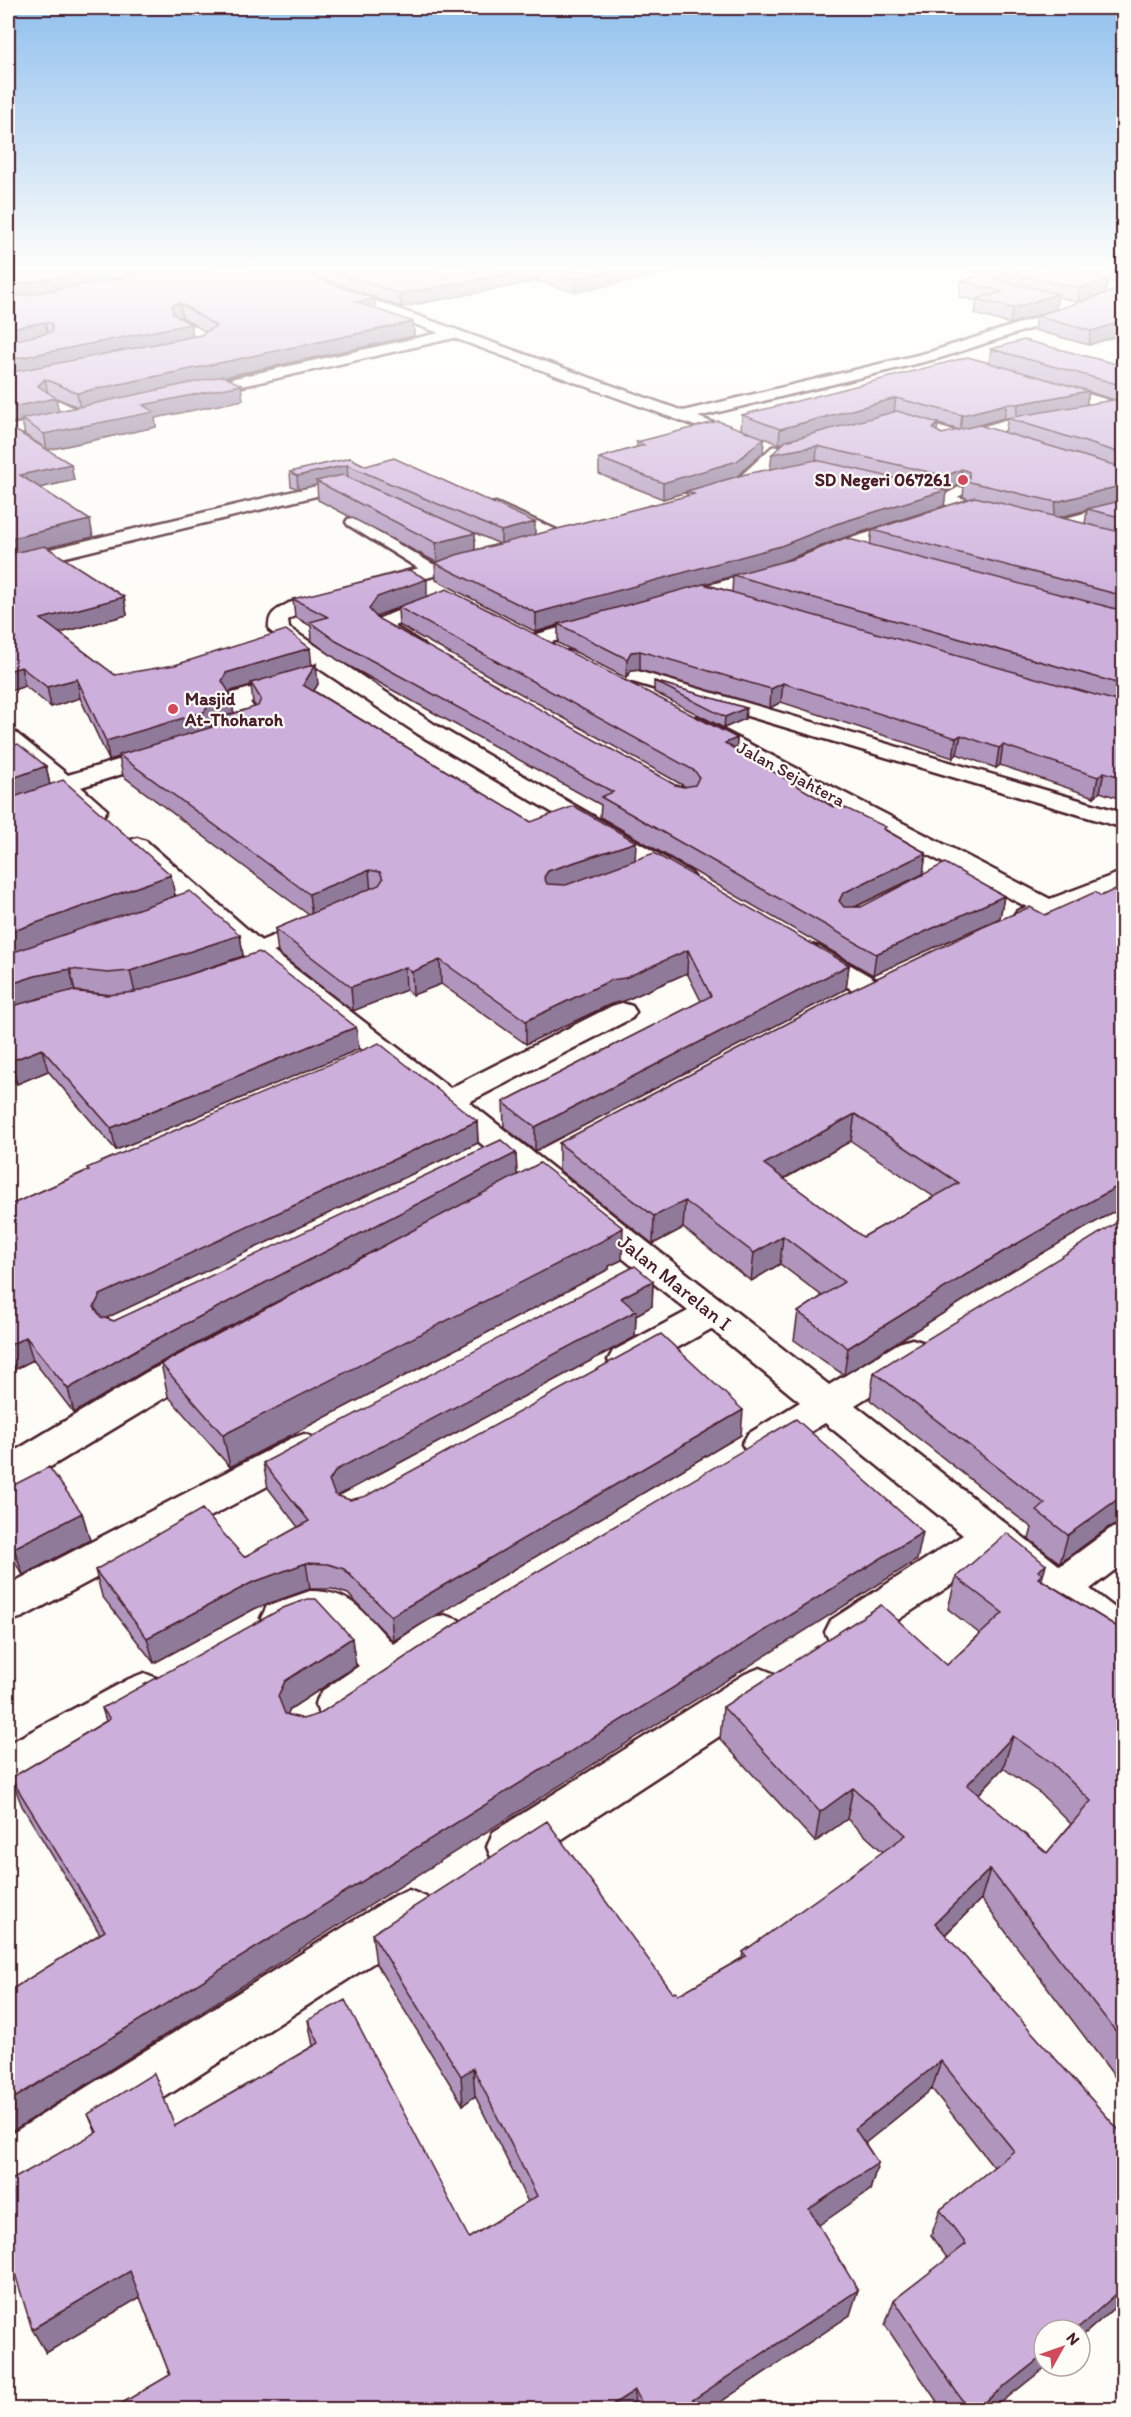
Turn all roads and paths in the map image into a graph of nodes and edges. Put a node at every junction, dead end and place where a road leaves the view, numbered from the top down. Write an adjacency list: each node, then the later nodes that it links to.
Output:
1 (232, 384): 5 (street)
2 (589, 384): 9 (street)
3 (816, 384): 9 (street)
4 (1037, 384): 7 (street)
5 (182, 395)
6 (49, 400): 8 (lane)
7 (1120, 406): 12 (street)
8 (86, 415): 11 (street)
9 (679, 417): 17 (street)
10 (876, 423): 12 (street)
11 (8, 432): 13 (lane)
12 (970, 435): 14 (street); 15 (street)
13 (24, 442)
14 (1012, 443)
15 (928, 447)
16 (773, 476): 17 (street)
17 (742, 483): 20 (street)
18 (887, 484): 22 (street)
19 (375, 496): 31 (street)
20 (697, 497)
21 (476, 499): 28 (street)
22 (948, 506): 25 (street); 29 (street)
23 (1124, 507): 25 (street)
24 (353, 522): 32 (lane)
25 (1054, 527): 26 (street)
26 (1089, 535)
27 (477, 543): 32 (street)
28 (529, 545)
29 (842, 547): 30 (street); 34 (street)
30 (876, 556)
31 (8, 565)
32 (432, 570): 33 (street)
33 (408, 576): 41 (street); 42 (street)
34 (701, 593): 35 (street); 36 (street)
35 (736, 603)
36 (657, 606)
37 (623, 616): 39 (street)
38 (513, 630): 39 (street, Jalan Sejahtera)
39 (534, 641): 40 (street, Jalan Sejahtera)
40 (569, 657): 47 (street); 49 (street, Jalan Sejahtera)
41 (438, 660)
42 (333, 670): 43 (street); 48 (street)
43 (205, 741)
44 (182, 748): 46 (street)
45 (14, 750): 46 (street, Jalan Marelan I)
46 (62, 790): 54 (street, Jalan Marelan I)
47 (1124, 821)
48 (659, 864): 51 (lane); 53 (street)
49 (962, 864): 50 (lane); 55 (street, Jalan Sejahtera)
50 (941, 874)
51 (628, 875)
52 (1124, 879): 55 (street)
53 (699, 888)
54 (199, 899): 56 (street); 60 (street, Jalan Marelan I)
55 (1046, 907): 58 (street)
56 (165, 911)
57 (330, 919): 60 (lane)
58 (1003, 928)
59 (791, 942): 61 (street)
60 (252, 961): 63 (street, Jalan Marelan I)
61 (841, 1007)
62 (622, 1012): 65 (street)
63 (385, 1051): 64 (street); 65 (street, Jalan Marelan I)
64 (354, 1064)
65 (448, 1101): 66 (street, Jalan Marelan I)
66 (505, 1146): 67 (street); 68 (street, Jalan Marelan I)
67 (473, 1161)
68 (714, 1312): 71 (street); 72 (street, Jalan Marelan I)
69 (939, 1335): 72 (street)
70 (232, 1342): 75 (street)
71 (600, 1374)
72 (829, 1405): 74 (street); 76 (street, Jalan Marelan I)
73 (336, 1432): 79 (street)
74 (726, 1465)
75 (8, 1473)
76 (993, 1536): 78 (street, Jalan Marelan I); 87 (street)
77 (1124, 1540): 78 (street)
78 (1059, 1589): 82 (street, Jalan Marelan I)
79 (8, 1605)
80 (470, 1617): 83 (street)
81 (252, 1633): 83 (street)
82 (1123, 1640)
83 (388, 1667): 85 (street)
84 (181, 1672): 86 (street)
85 (307, 1725)
86 (8, 1767)
87 (8, 2167)

